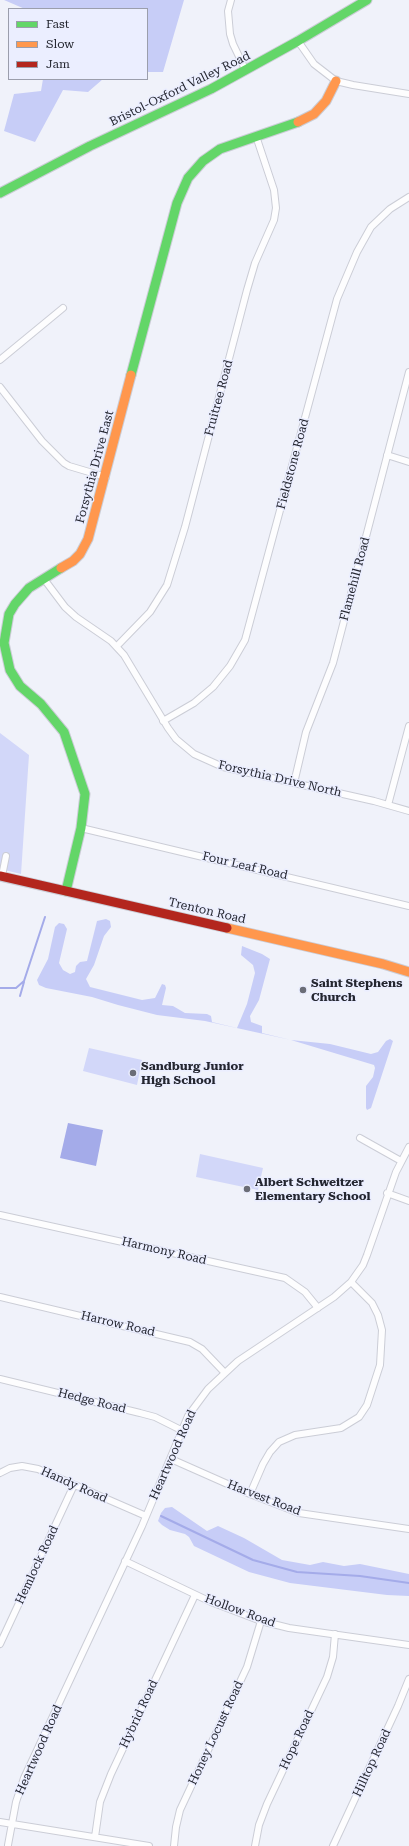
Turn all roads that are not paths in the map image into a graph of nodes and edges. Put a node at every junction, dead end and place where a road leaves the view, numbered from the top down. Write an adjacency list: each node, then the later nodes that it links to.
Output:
1 (231, 0): 4 (street)
2 (367, 0): 3 (street, Bristol-Oxford Valley Road)
3 (298, 41): 4 (street, Bristol-Oxford Valley Road); 5 (street)
4 (246, 71): 8 (street, Bristol-Oxford Valley Road)
5 (336, 81): 6 (street); 7 (street, Forsythia Drive East)
6 (409, 93)
7 (256, 136): 16 (street, Forsythia Drive East); 18 (street, Fruitree Road)
8 (0, 193)
9 (409, 197): 19 (street, Fieldstone Road)
10 (63, 308): 11 (street)
11 (0, 360)
12 (409, 372): 14 (street, Flamehill Road)
13 (0, 387): 16 (street)
14 (387, 455): 15 (street); 21 (street, Flamehill Road)
15 (409, 462)
16 (106, 477): 17 (street, Forsythia Drive East)
17 (44, 579): 18 (street, Forsythia Drive North); 24 (street, Forsythia Drive East)
18 (117, 646): 19 (street, Forsythia Drive North)
19 (163, 720): 21 (street, Forsythia Drive North)
20 (409, 726): 22 (street)
21 (294, 783): 22 (street, Forsythia Drive North)
22 (388, 805): 23 (street, Forsythia Drive North)
23 (409, 811)
24 (81, 828): 27 (street, Forsythia Drive East); 28 (street, Four Leaf Road)
25 (6, 856): 26 (street)
26 (1, 876): 27 (street, Trenton Road)
27 (66, 891): 29 (street, Trenton Road)
28 (409, 906)
29 (409, 972)
30 (360, 1138): 32 (street)
31 (409, 1147): 32 (street, Heartwood Road)
32 (401, 1161): 33 (street, Heartwood Road)
33 (388, 1193): 34 (street); 36 (street, Heartwood Road)
34 (409, 1201)
35 (0, 1214): 38 (street, Harmony Road)
36 (351, 1282): 38 (street, Heartwood Road); 45 (street)
37 (0, 1297): 39 (street, Harrow Road)
38 (318, 1308): 39 (street, Heartwood Road)
39 (224, 1372): 41 (street, Heartwood Road)
40 (0, 1379): 41 (street, Hedge Road)
41 (181, 1430): 42 (street, Heartwood Road)
42 (171, 1459): 45 (street, Harvest Road); 46 (street, Heartwood Road)
43 (0, 1473): 44 (street, Handy Road)
44 (74, 1485): 46 (street, Handy Road); 52 (street, Hemlock Road)
45 (250, 1494): 47 (street, Harvest Road)
46 (146, 1516): 48 (street, Heartwood Road)
47 (409, 1529)
48 (125, 1562): 49 (street, Hollow Road); 56 (street, Heartwood Road)
49 (195, 1595): 50 (street, Hollow Road); 57 (street, Hybrid Road)
50 (262, 1621): 51 (street, Hollow Road); 60 (street, Honey Locust Road)
51 (335, 1634): 53 (street, Hollow Road); 61 (street, Hope Road)
52 (0, 1644)
53 (409, 1645)
54 (409, 1679): 62 (street, Hilltop Road)
55 (0, 1822): 56 (street)
56 (12, 1824): 57 (street); 58 (street, Heartwood Road)
57 (95, 1837): 59 (street)
58 (8, 1846)
59 (150, 1846)
60 (174, 1846)
61 (255, 1846)
62 (333, 1846)

